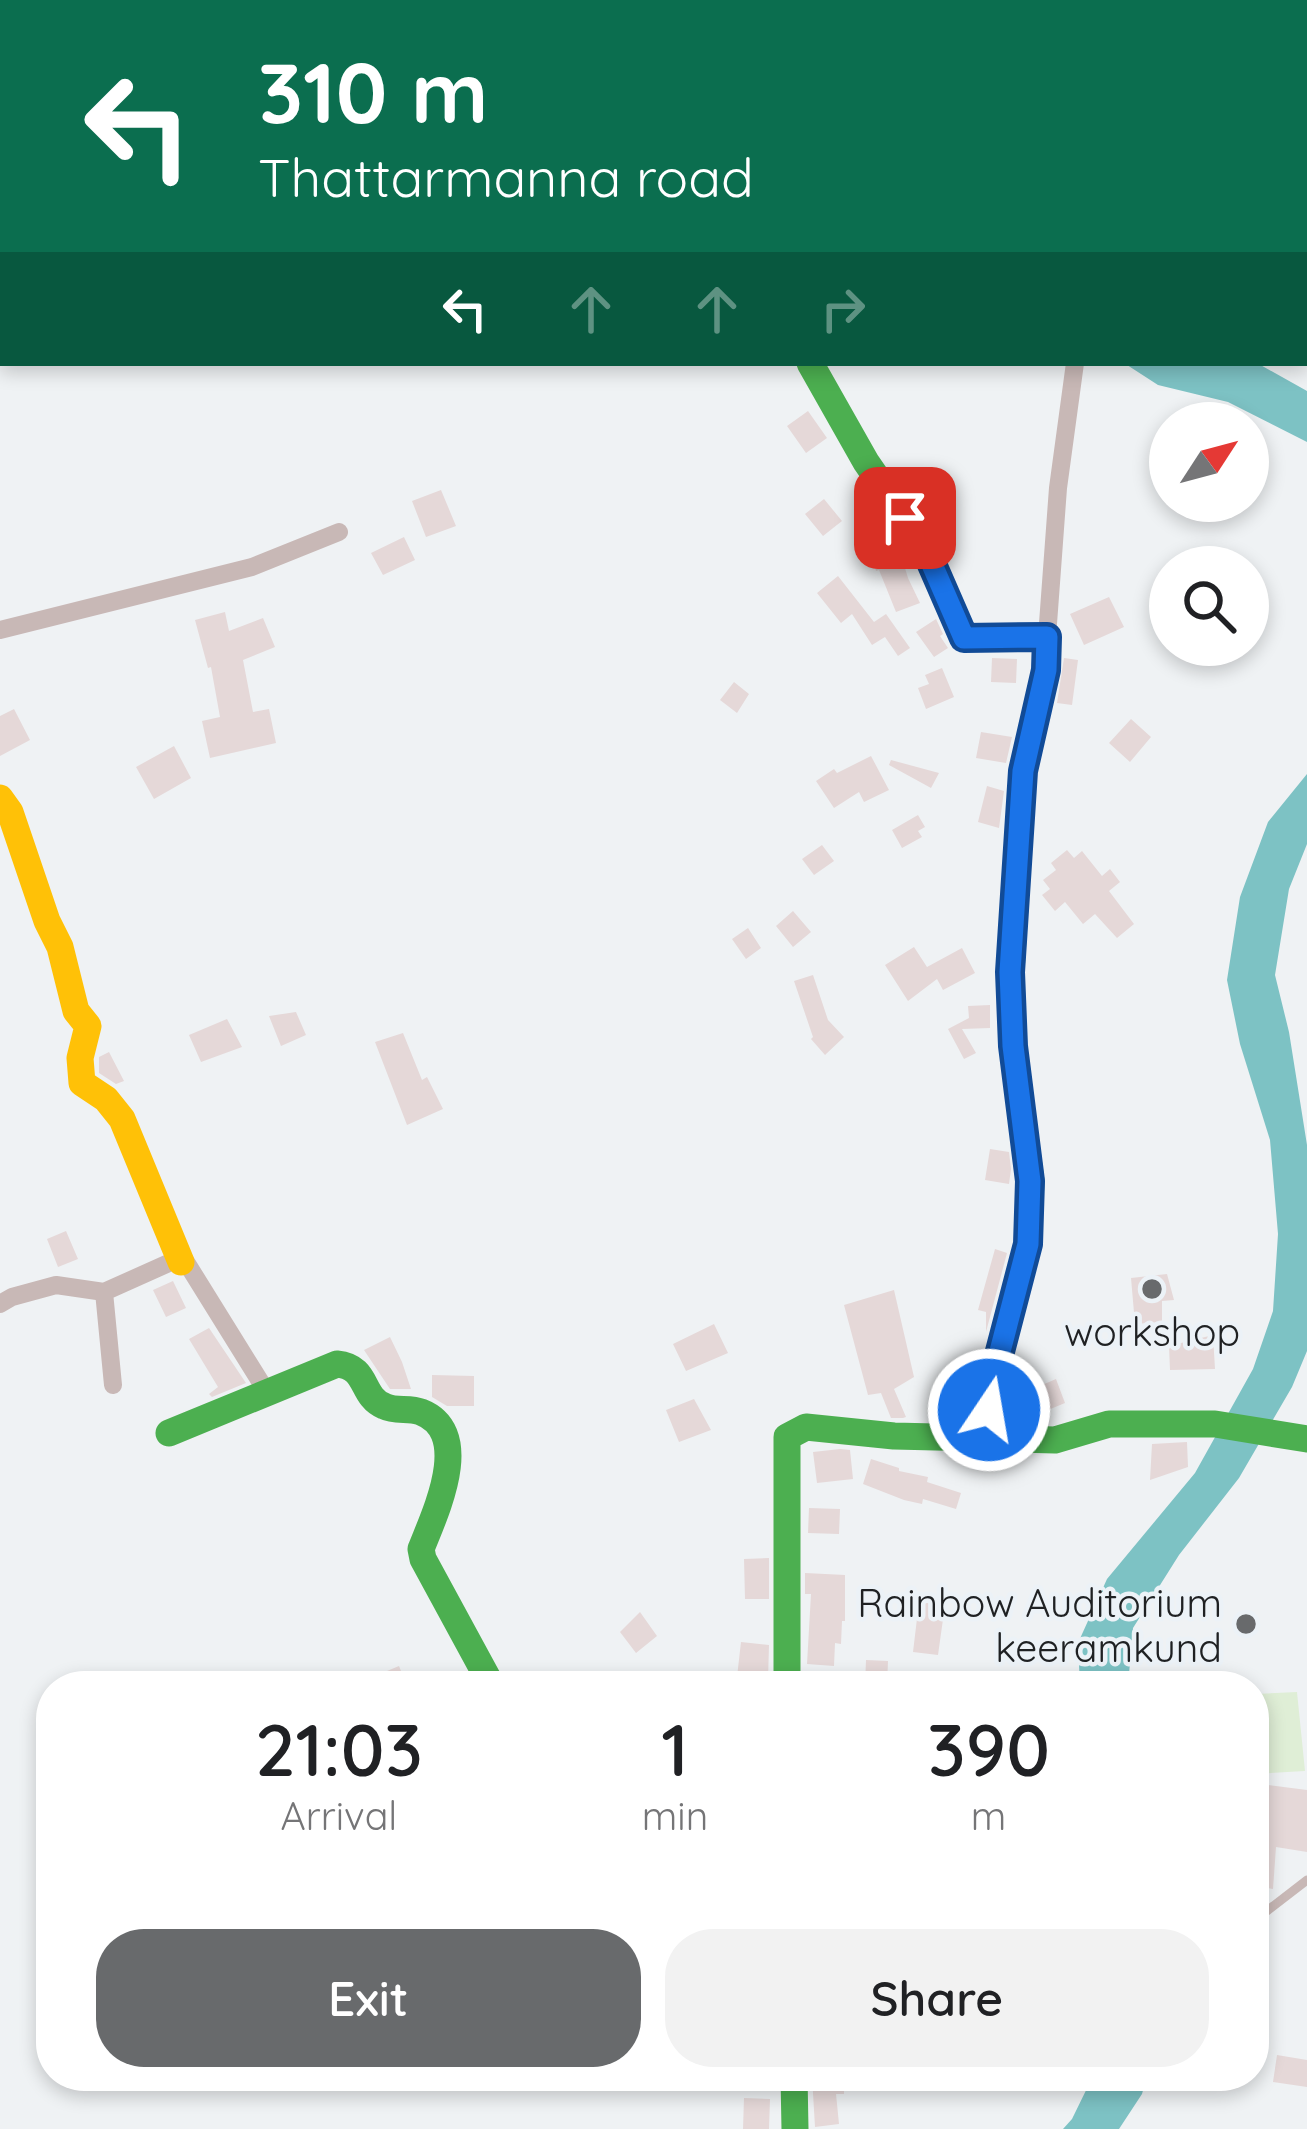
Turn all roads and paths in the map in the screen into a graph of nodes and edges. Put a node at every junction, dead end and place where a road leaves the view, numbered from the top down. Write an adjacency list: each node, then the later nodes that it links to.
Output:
1 (811, 366): 5 (street)
2 (1075, 366): 5 (street)
3 (339, 532): 4 (street)
4 (0, 630)
5 (1047, 637): 13 (street)
6 (0, 798): 7 (street)
7 (181, 1262): 8 (street); 11 (street)
8 (104, 1292): 9 (street); 10 (street)
9 (0, 1304)
10 (113, 1385)
11 (268, 1394): 12 (street); 15 (street)
12 (169, 1433)
13 (986, 1437): 14 (street); 16 (street)
14 (1297, 1437)
15 (484, 1671)
16 (787, 1671)
17 (1307, 1880): 18 (lane)
18 (1269, 1909)
19 (794, 2091): 20 (street)
20 (795, 2129)

